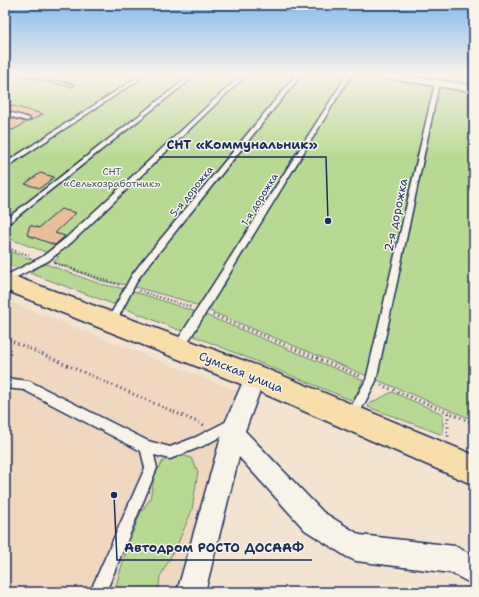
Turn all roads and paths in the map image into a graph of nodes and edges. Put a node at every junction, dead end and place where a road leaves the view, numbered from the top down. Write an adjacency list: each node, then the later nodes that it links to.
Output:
1 (101, 103): 9 (lane)
2 (158, 103): 10 (lane)
3 (214, 103): 12 (lane)
4 (276, 103): 14 (lane, 5-я дорожка)
5 (331, 103): 15 (lane, 1-я дорожка)
6 (433, 103): 20 (lane, 2-я дорожка)
7 (5, 113): 8 (lane)
8 (27, 119)
9 (5, 166)
10 (5, 224)
11 (5, 248): 12 (path)
12 (45, 260): 13 (lane); 14 (path)
13 (5, 281): 16 (main road, Сумская улица)
14 (129, 288): 15 (path); 16 (lane, 5-я дорожка)
15 (201, 310): 18 (lane, 1-я дорожка); 20 (path)
16 (112, 321): 18 (main road, Сумская улица)
17 (5, 338): 25 (path)
18 (179, 347): 19 (main road, Сумская улица)
19 (255, 377): 23 (main road, Сумская улица); 25 (street)
20 (371, 381): 22 (path); 23 (lane, 2-я дорожка)
21 (5, 383): 27 (lane)
22 (448, 413): 24 (path); 26 (path)
23 (352, 417): 28 (main road, Сумская улица)
24 (474, 423)
25 (230, 429): 27 (lane); 29 (street); 31 (street)
26 (454, 440)
27 (146, 447): 30 (lane)
28 (473, 471)
29 (474, 571)
30 (98, 592)
31 (191, 592)

